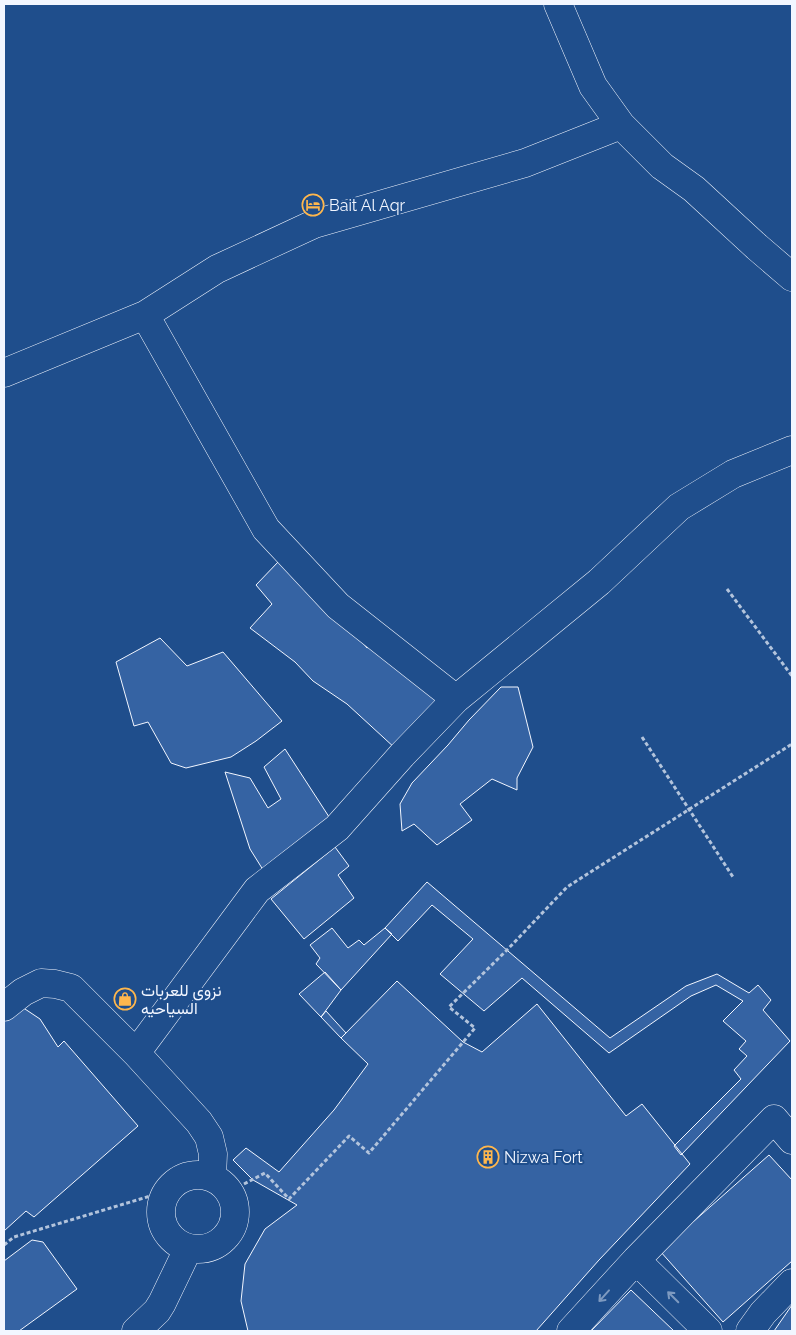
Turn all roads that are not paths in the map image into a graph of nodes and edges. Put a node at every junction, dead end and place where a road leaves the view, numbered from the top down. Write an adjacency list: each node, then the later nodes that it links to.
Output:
1 (558, 4): 2 (street)
2 (621, 125): 3 (street); 4 (street)
3 (792, 276)
4 (145, 315): 5 (street); 7 (street)
5 (4, 373)
6 (792, 450): 7 (street)
7 (456, 699): 9 (street)
8 (4, 1007): 9 (street)
9 (136, 1053): 11 (street)
10 (792, 1140): 13 (street)
11 (221, 1184): 12 (street); 12 (street)
12 (188, 1249): 15 (street)
13 (636, 1260): 16 (street, one-way to 16); 17 (street, one-way to 13)
14 (792, 1283): 18 (street)
15 (136, 1331)
16 (572, 1331)
17 (708, 1331)
18 (750, 1331)

